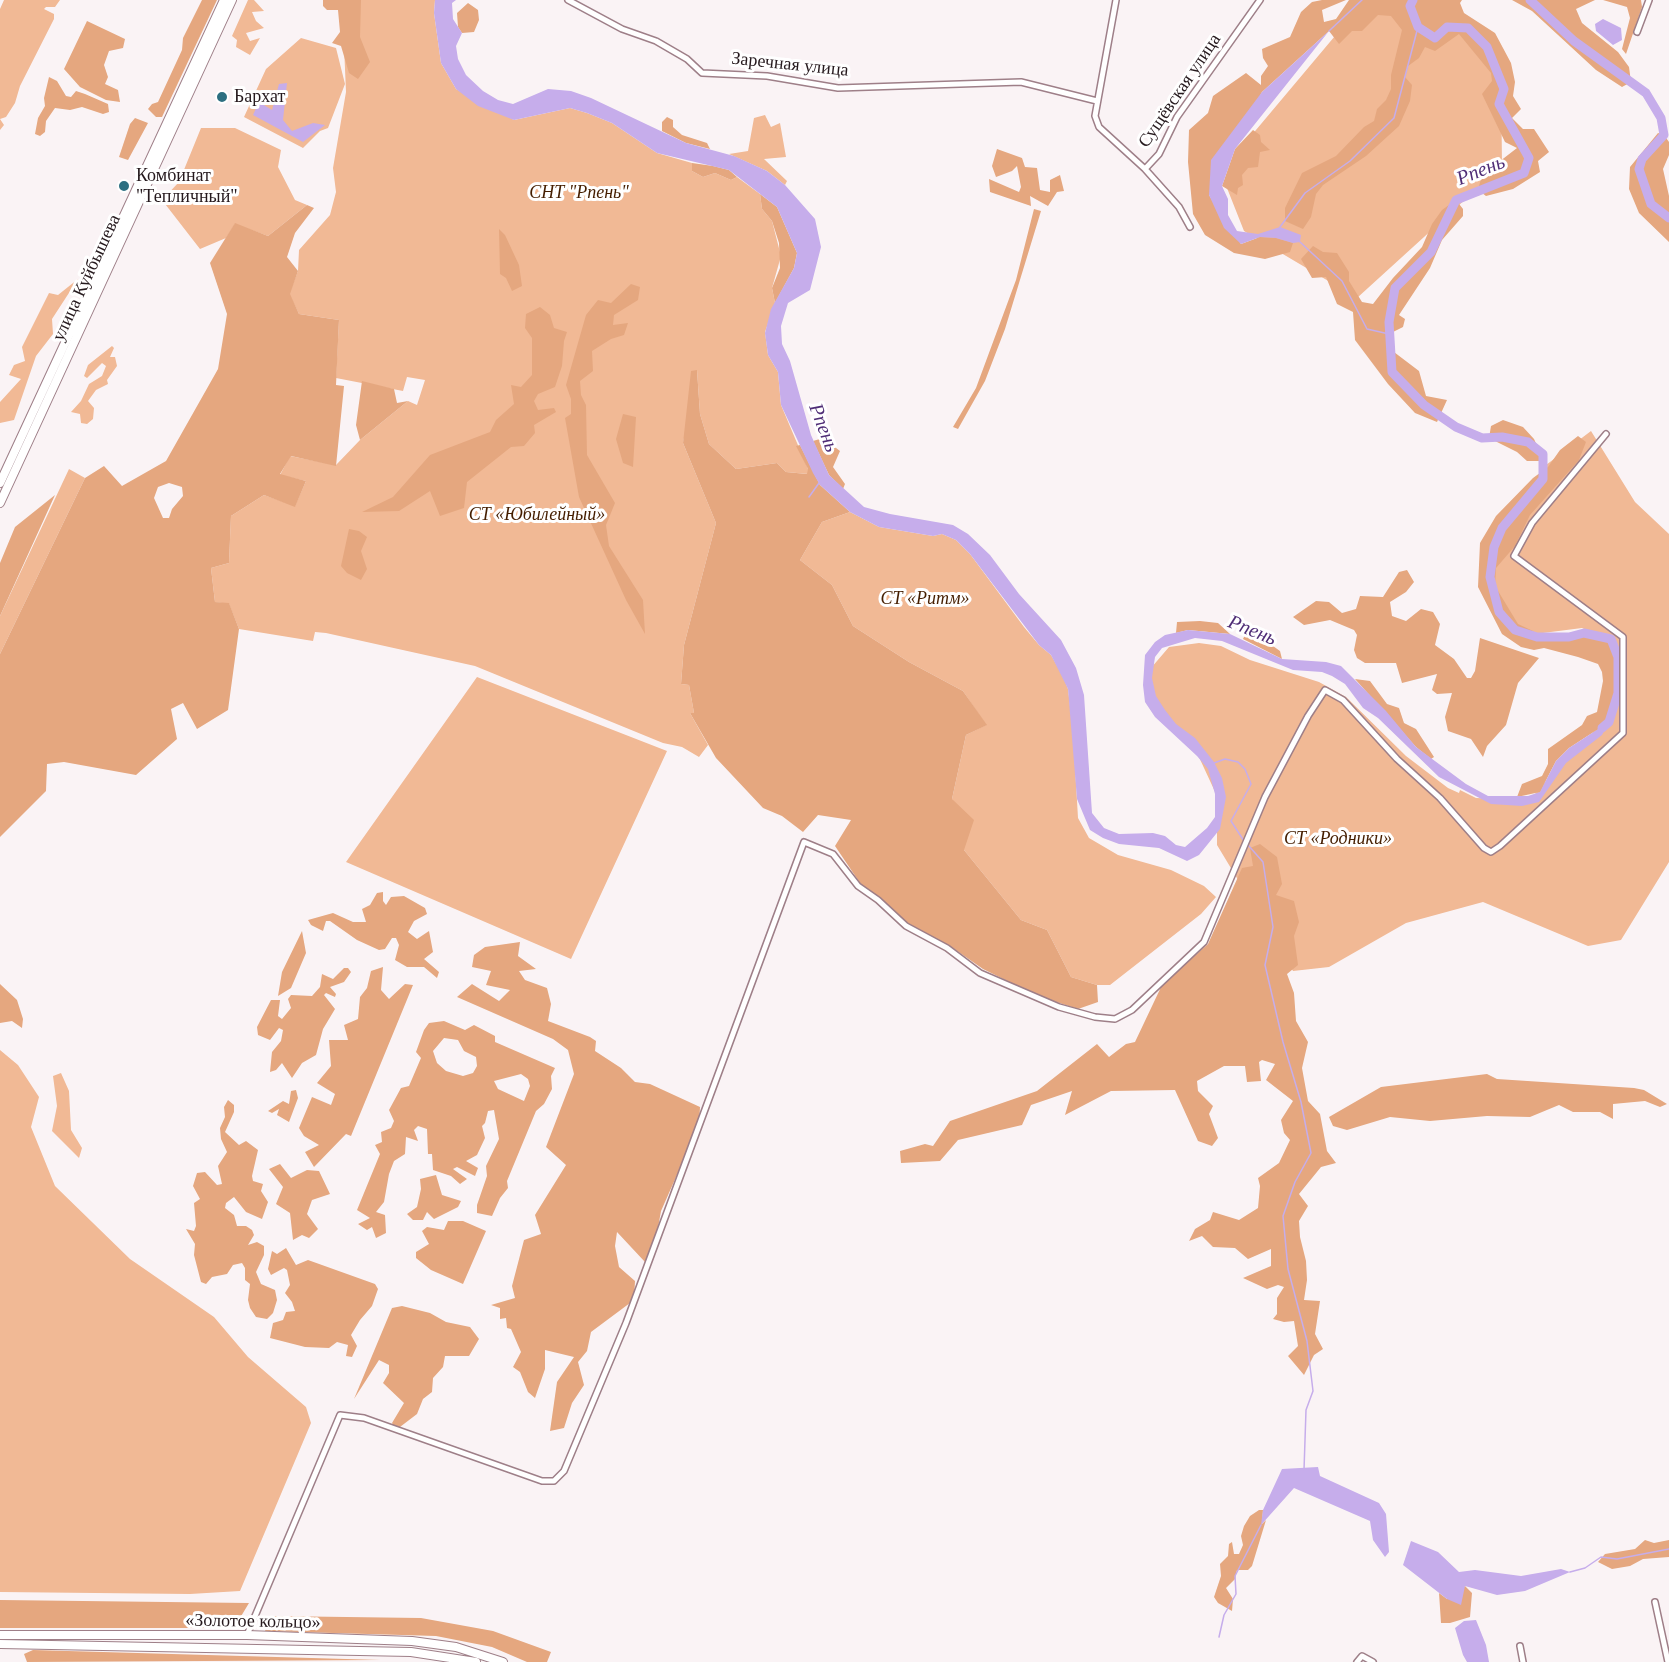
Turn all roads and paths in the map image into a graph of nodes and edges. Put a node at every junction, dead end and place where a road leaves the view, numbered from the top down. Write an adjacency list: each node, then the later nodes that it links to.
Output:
1 (224, 0): 12 (highway, улица Куйбышева)
2 (232, 0): 13 (highway, улица Куйбышева)
3 (568, 0): 8 (street, Заречная улица)
4 (1116, 0): 8 (street)
5 (1260, 0): 9 (street, Сущёвская улица)
6 (1649, 0): 7 (street)
7 (1637, 32)
8 (1097, 101): 9 (street)
9 (1145, 169): 10 (street)
10 (1190, 227)
11 (1606, 434): 16 (street)
12 (0, 483)
13 (0, 503)
14 (1655, 1602): 24 (street)
15 (0, 1635): 16 (highway, «Золотое кольцо»)
16 (247, 1635): 20 (highway, «Золотое кольцо»)
17 (0, 1644): 19 (highway, «Золотое кольцо»)
18 (1520, 1646): 23 (street)
19 (476, 1662)
20 (503, 1662)
21 (1357, 1662): 22 (street)
22 (1373, 1662)
23 (1523, 1662)
24 (1668, 1662)

